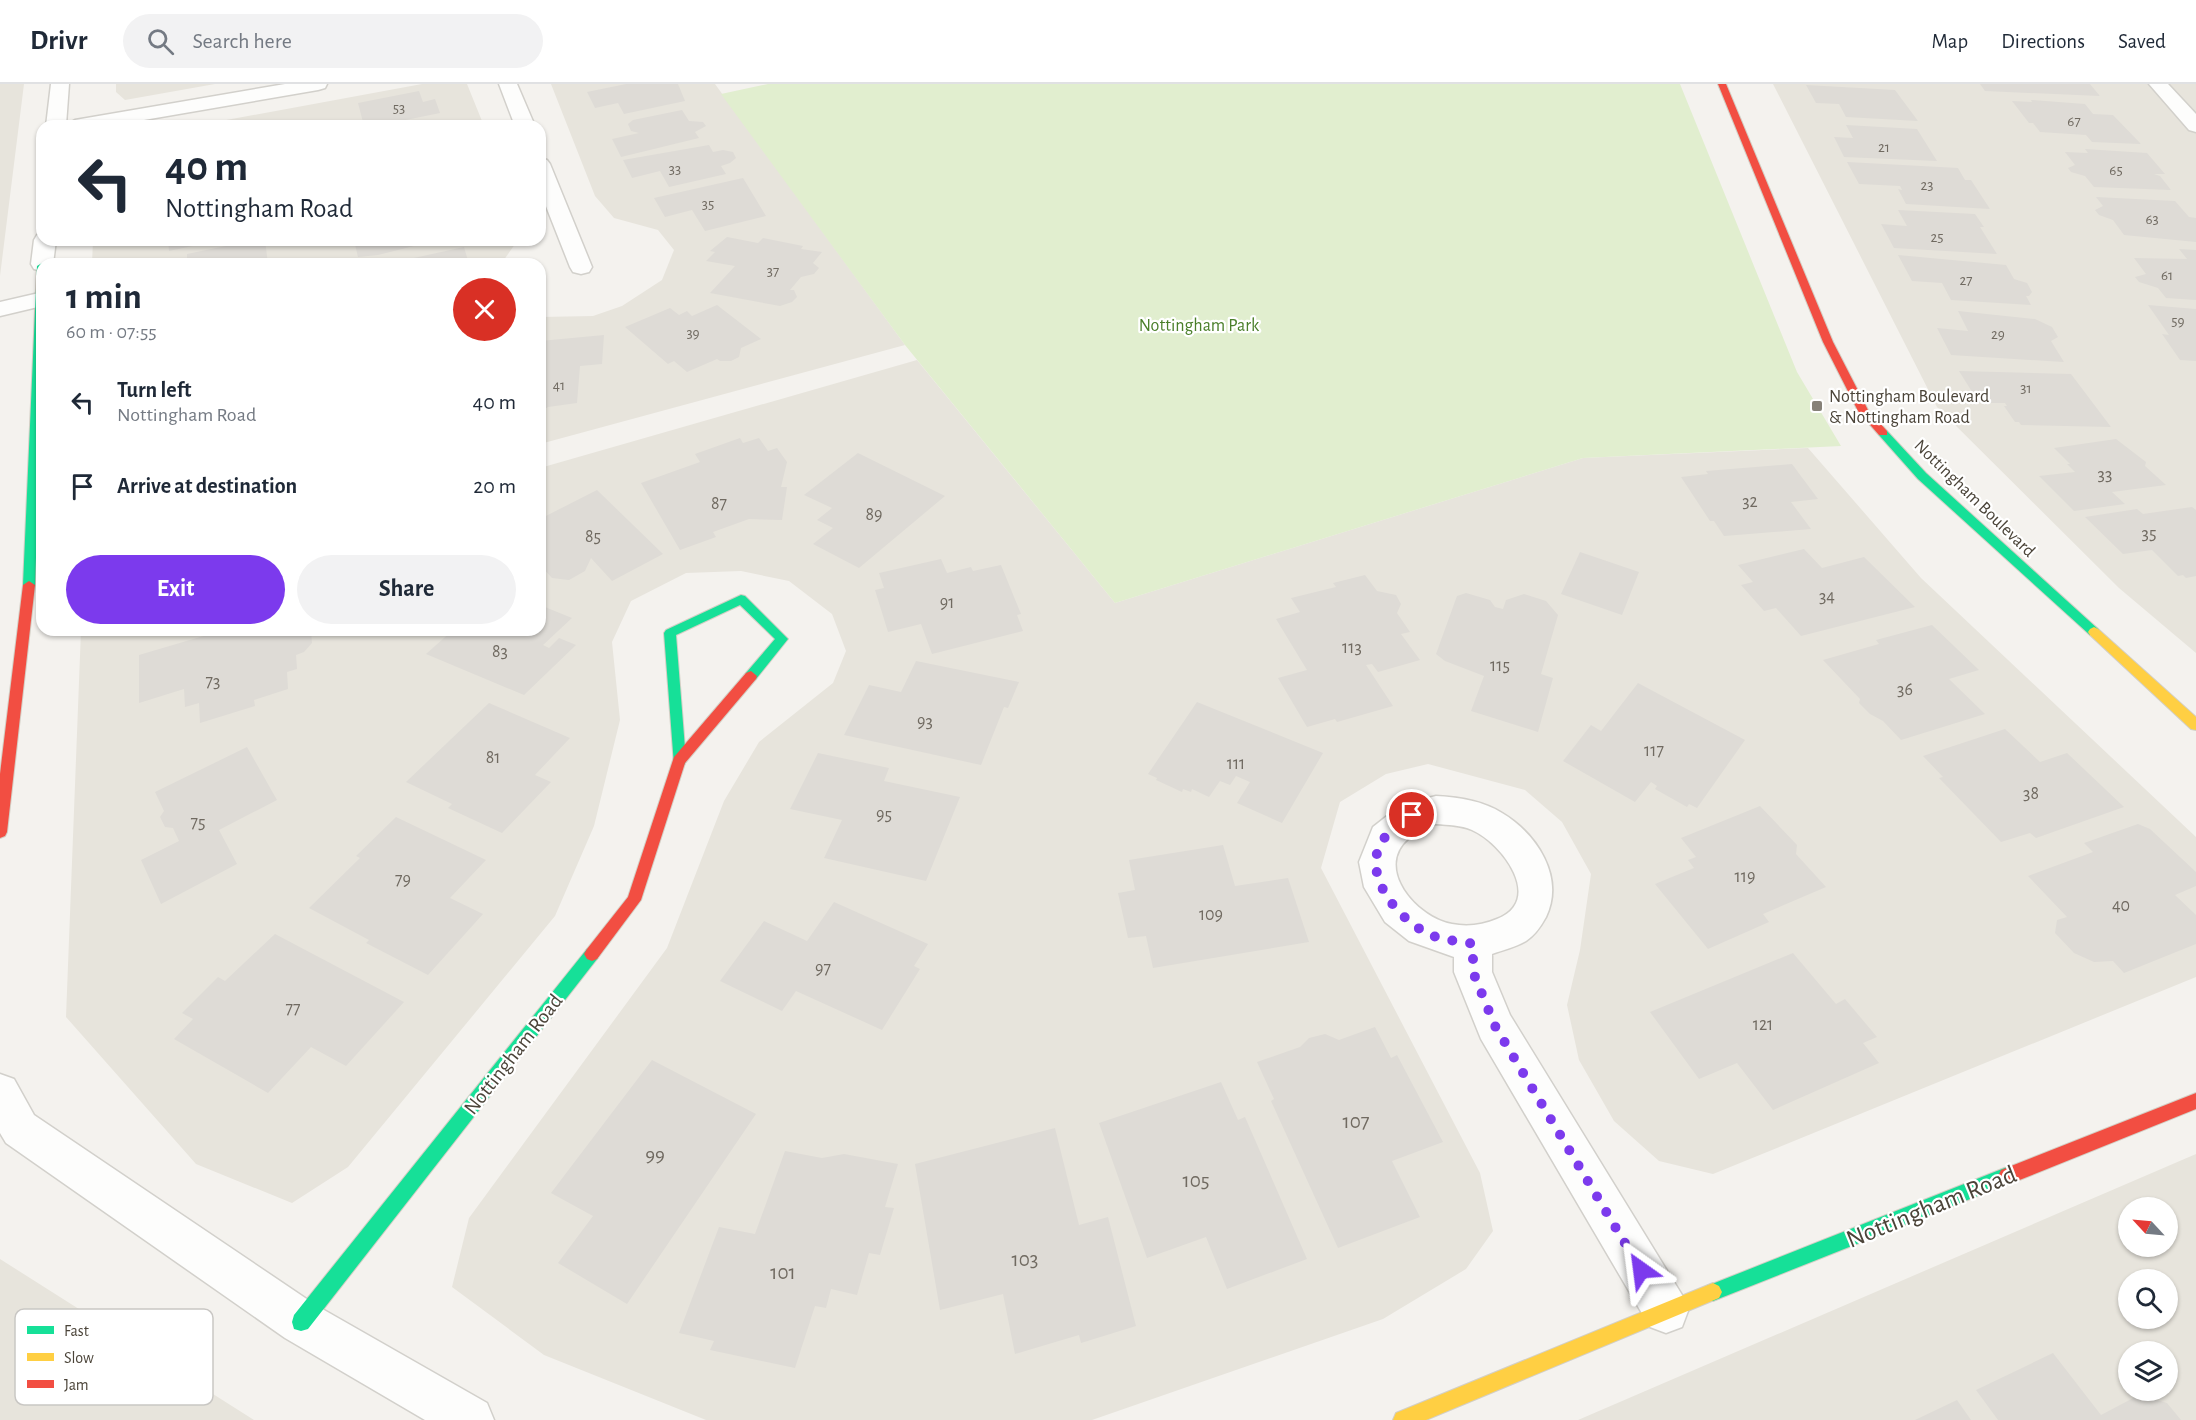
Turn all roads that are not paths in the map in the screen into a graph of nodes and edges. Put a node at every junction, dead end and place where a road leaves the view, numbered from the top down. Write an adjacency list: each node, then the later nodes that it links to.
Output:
1 (60, 84): 6 (street)
2 (318, 84): 7 (street)
3 (508, 84): 8 (street)
4 (1722, 84): 15 (street, Nottingham Boulevard)
5 (2158, 84): 9 (street)
6 (57, 120)
7 (110, 120)
8 (523, 120)
9 (2196, 126)
10 (546, 179): 11 (street)
11 (581, 267)
12 (36, 301): 13 (street)
13 (0, 309)
14 (36, 388): 17 (street)
15 (2196, 725)
16 (680, 761): 16 (street, Nottingham Road); 22 (street, Nottingham Road)
17 (0, 832)
18 (1473, 944): 18 (street); 21 (street)
19 (0, 1093): 22 (street)
20 (2196, 1101): 21 (street, Nottingham Road)
21 (1666, 1311): 24 (street, Nottingham Road)
22 (301, 1323): 23 (street)
23 (470, 1420)
24 (1403, 1420)

